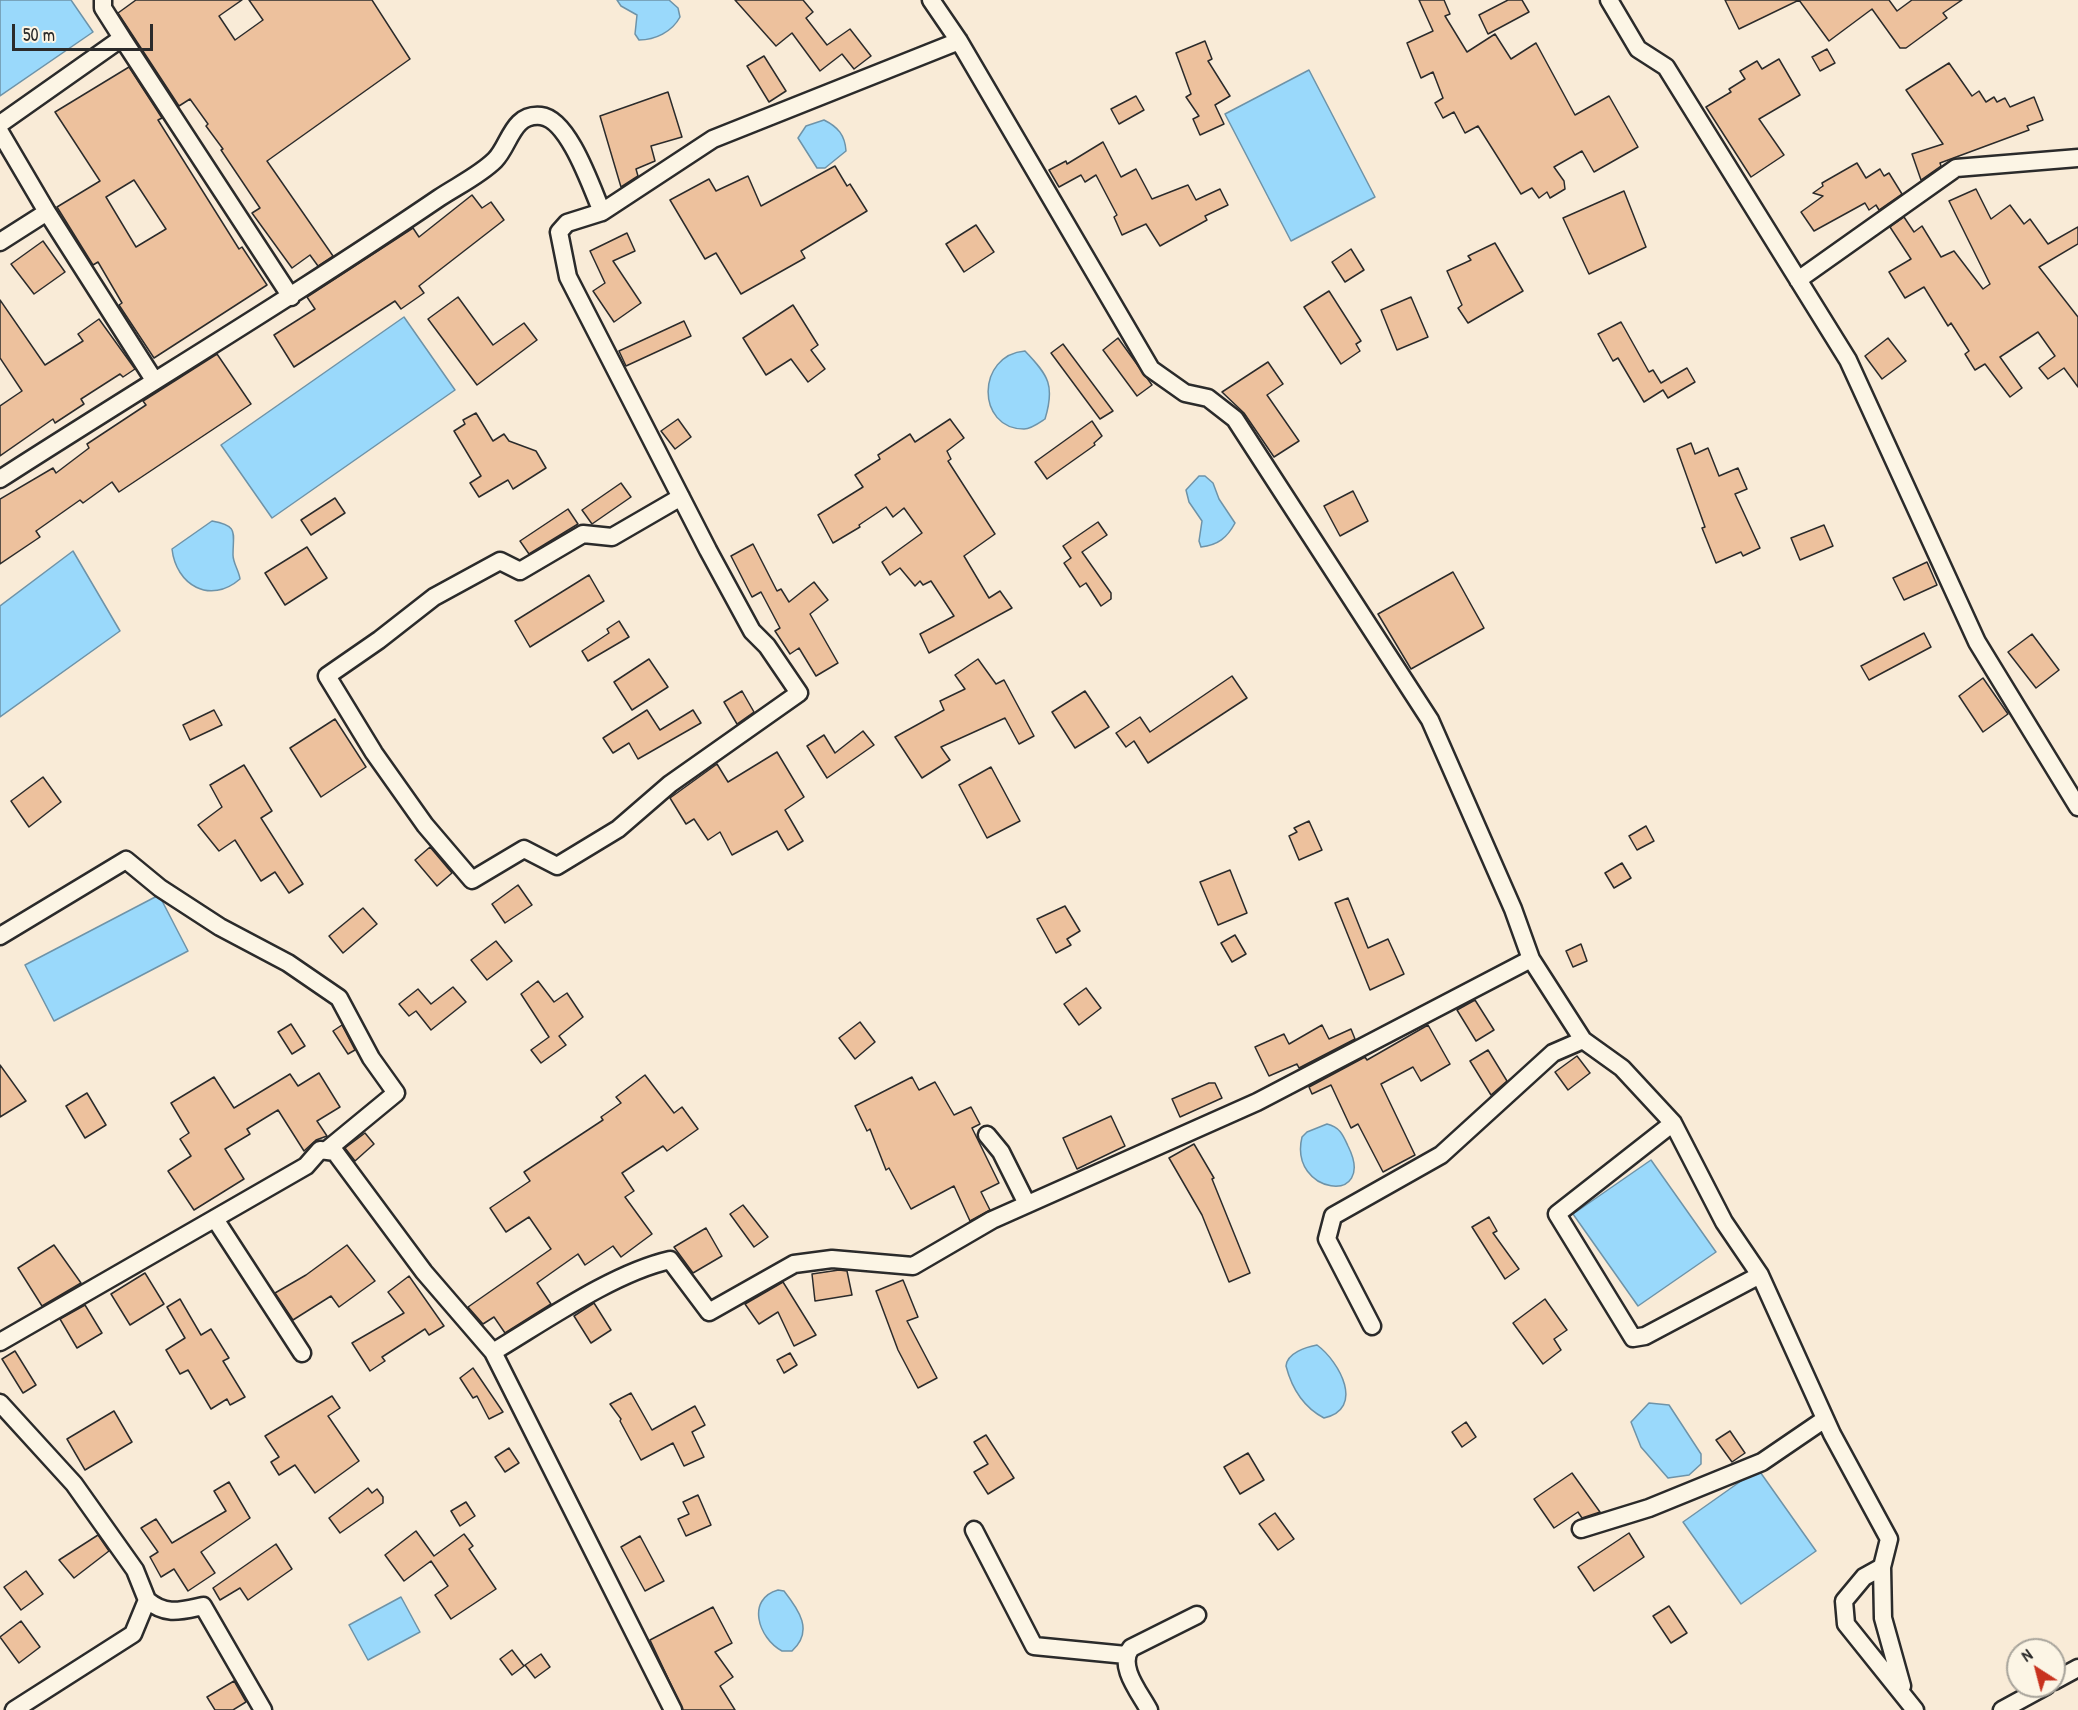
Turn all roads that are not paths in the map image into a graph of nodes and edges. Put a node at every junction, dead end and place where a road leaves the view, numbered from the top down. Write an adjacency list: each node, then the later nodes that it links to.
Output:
1 (103, 0): 4 (street)
2 (931, 0): 5 (street)
3 (1609, 0): 12 (street)
4 (122, 38): 6 (street); 13 (street)
5 (959, 41): 10 (street); 19 (street)
6 (0, 124)
7 (0, 132): 9 (street)
8 (2078, 158): 12 (street)
9 (47, 212): 11 (street); 14 (street)
10 (602, 212): 13 (street); 16 (street)
11 (0, 242)
12 (1798, 280): 17 (street)
13 (291, 297): 14 (street)
14 (154, 380): 15 (street)
15 (0, 479)
16 (681, 497): 16 (street)
17 (2078, 807)
18 (0, 936): 23 (street)
19 (1531, 959): 20 (street); 24 (street)
20 (1583, 1040): 21 (street); 27 (street)
21 (1673, 1124): 26 (street); 26 (street)
22 (987, 1136): 24 (street)
23 (328, 1149): 25 (street); 29 (street)
24 (1028, 1204): 29 (street)
25 (214, 1219): 28 (street); 30 (street)
26 (1760, 1275): 32 (street)
27 (1372, 1326)
28 (0, 1342)
29 (493, 1352): 43 (street)
30 (302, 1353)
31 (0, 1403): 36 (street)
32 (1825, 1419): 33 (street); 35 (street)
33 (1581, 1529)
34 (974, 1530): 38 (street)
35 (1882, 1567): 39 (street); 39 (street)
36 (147, 1600): 41 (street); 42 (street)
37 (1197, 1615): 38 (street)
38 (1126, 1655): 44 (street)
39 (1904, 1695): 45 (street)
40 (2024, 1698): 46 (street)
41 (14, 1710)
42 (263, 1710)
43 (673, 1710)
44 (1149, 1710)
45 (1915, 1710)
46 (2002, 1710)

